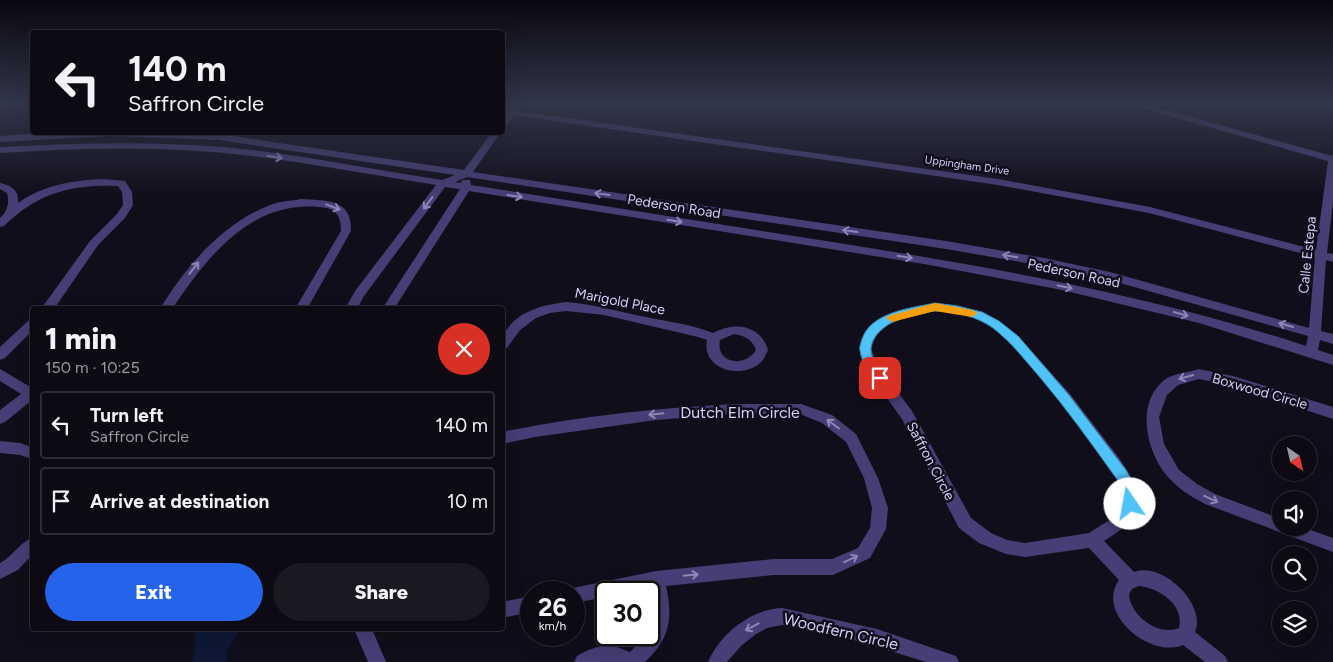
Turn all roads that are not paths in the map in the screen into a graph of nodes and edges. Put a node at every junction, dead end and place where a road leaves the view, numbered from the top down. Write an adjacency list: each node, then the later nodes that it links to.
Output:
1 (661, 134): 15 (street, Uppingham Drive)
2 (1240, 134): 8 (street)
3 (67, 135): 6 (street, Pederson Road)
4 (176, 135): 9 (street, Pederson Road)
5 (495, 135): 9 (street)
6 (0, 139)
7 (0, 150): 10 (street, Pederson Road, one-way to 10)
8 (1333, 160): 15 (street, Calle Estepa)
9 (466, 174): 10 (street); 12 (street); 23 (street, Pederson Road, one-way to 9)
10 (442, 184): 12 (street, Pederson Road); 20 (street, one-way to 20)
11 (0, 186): 13 (street)
12 (466, 188): 21 (street); 27 (street, Pederson Road, one-way to 27)
13 (10, 213): 14 (street); 17 (street)
14 (0, 224)
15 (1321, 255): 16 (street, Uppingham Drive); 23 (street, Calle Estepa)
16 (1333, 258)
17 (49, 306)
18 (168, 306): 19 (street, one-way to 19)
19 (303, 306)
20 (353, 306)
21 (390, 306)
22 (30, 326): 28 (street)
23 (1315, 333): 25 (street, Pederson Road); 27 (street, Calle Estepa)
24 (714, 338): 26 (street, Marigold Place)
25 (1333, 339)
26 (505, 341)
27 (1311, 352): 29 (street, Pederson Road)
28 (0, 355)
29 (1333, 360)
30 (0, 374): 31 (street)
31 (30, 392)
32 (30, 395): 34 (street)
33 (1333, 413): 38 (street, Boxwood Circle, one-way to 38)
34 (0, 418)
35 (505, 437): 44 (street, Dutch Elm Circle, one-way to 35)
36 (0, 447): 37 (street)
37 (30, 452)
38 (1272, 523)
39 (1308, 536): 41 (street)
40 (1092, 540): 40 (street, Saffron Circle); 45 (street)
41 (1333, 545)
42 (30, 547): 43 (street)
43 (0, 571)
44 (656, 579): 46 (street, Dutch Elm Circle); 54 (street)
45 (1130, 580): 50 (street); 50 (street)
46 (585, 593)
47 (520, 606): 48 (street)
48 (505, 609)
49 (364, 631): 51 (street)
50 (1184, 635): 57 (street)
51 (377, 662)
52 (583, 662): 53 (street)
53 (628, 662)
54 (632, 662)
55 (718, 662): 56 (street, Woodfern Circle, one-way to 55)
56 (950, 662)
57 (1219, 662)

